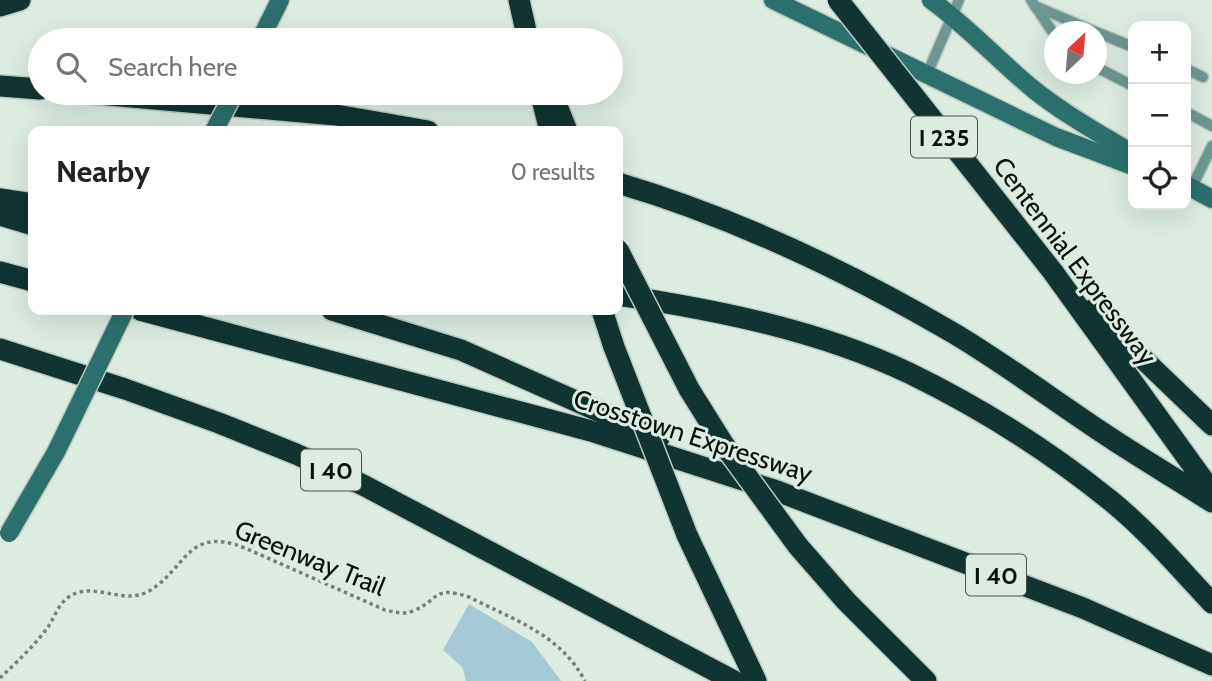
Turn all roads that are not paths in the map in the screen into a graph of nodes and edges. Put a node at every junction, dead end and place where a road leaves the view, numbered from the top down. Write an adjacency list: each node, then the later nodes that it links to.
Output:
1 (20, 0): 7 (highway)
2 (280, 0): 12 (main road)
3 (773, 0): 18 (main road)
4 (838, 0): 46 (highway, Centennial Expressway / I 235, bridge)
5 (931, 0): 9 (main road)
6 (1033, 3): 10 (lane); 11 (lane)
7 (0, 6)
8 (520, 7): 13 (highway)
9 (956, 8): 18 (lane); 34 (main road)
10 (1046, 21)
11 (1072, 21)
12 (266, 28)
13 (526, 28)
14 (1107, 36): 15 (lane)
15 (1128, 45)
16 (1191, 71): 19 (lane)
17 (1107, 72): 20 (lane)
18 (927, 74): 35 (main road)
19 (1203, 77)
20 (1129, 84)
21 (0, 86): 22 (highway)
22 (28, 88)
23 (222, 105): 29 (highway)
24 (228, 105): 28 (main road, bridge)
25 (543, 105): 30 (highway)
26 (557, 105): 31 (highway)
27 (1191, 115): 32 (lane)
28 (217, 126)
29 (399, 126)
30 (549, 126)
31 (565, 126)
32 (1212, 126)
33 (1212, 146): 36 (lane)
34 (1128, 151)
35 (1128, 164)
36 (1191, 182)
37 (623, 185): 57 (highway)
38 (1191, 188): 40 (main road)
39 (0, 199): 41 (highway)
40 (1212, 199)
41 (28, 203)
42 (0, 215): 43 (highway)
43 (28, 223)
44 (623, 260): 63 (highway, bridge)
45 (0, 272): 47 (highway)
46 (1053, 272): 54 (highway); 56 (highway, Centennial Expressway / I 235)
47 (28, 280)
48 (623, 296): 59 (highway)
49 (123, 315): 58 (main road, bridge)
50 (159, 315): 55 (highway, Crosstown Expressway / I 40)
51 (348, 315): 55 (highway)
52 (604, 315): 62 (highway, bridge)
53 (0, 349): 61 (highway, I 40)
54 (1212, 425)
55 (778, 491): 60 (highway, Crosstown Expressway / I 40)
56 (1212, 492)
57 (1212, 502)
58 (4, 538)
59 (1212, 603)
60 (1212, 665)
61 (734, 681)
62 (756, 681)
63 (926, 681)

